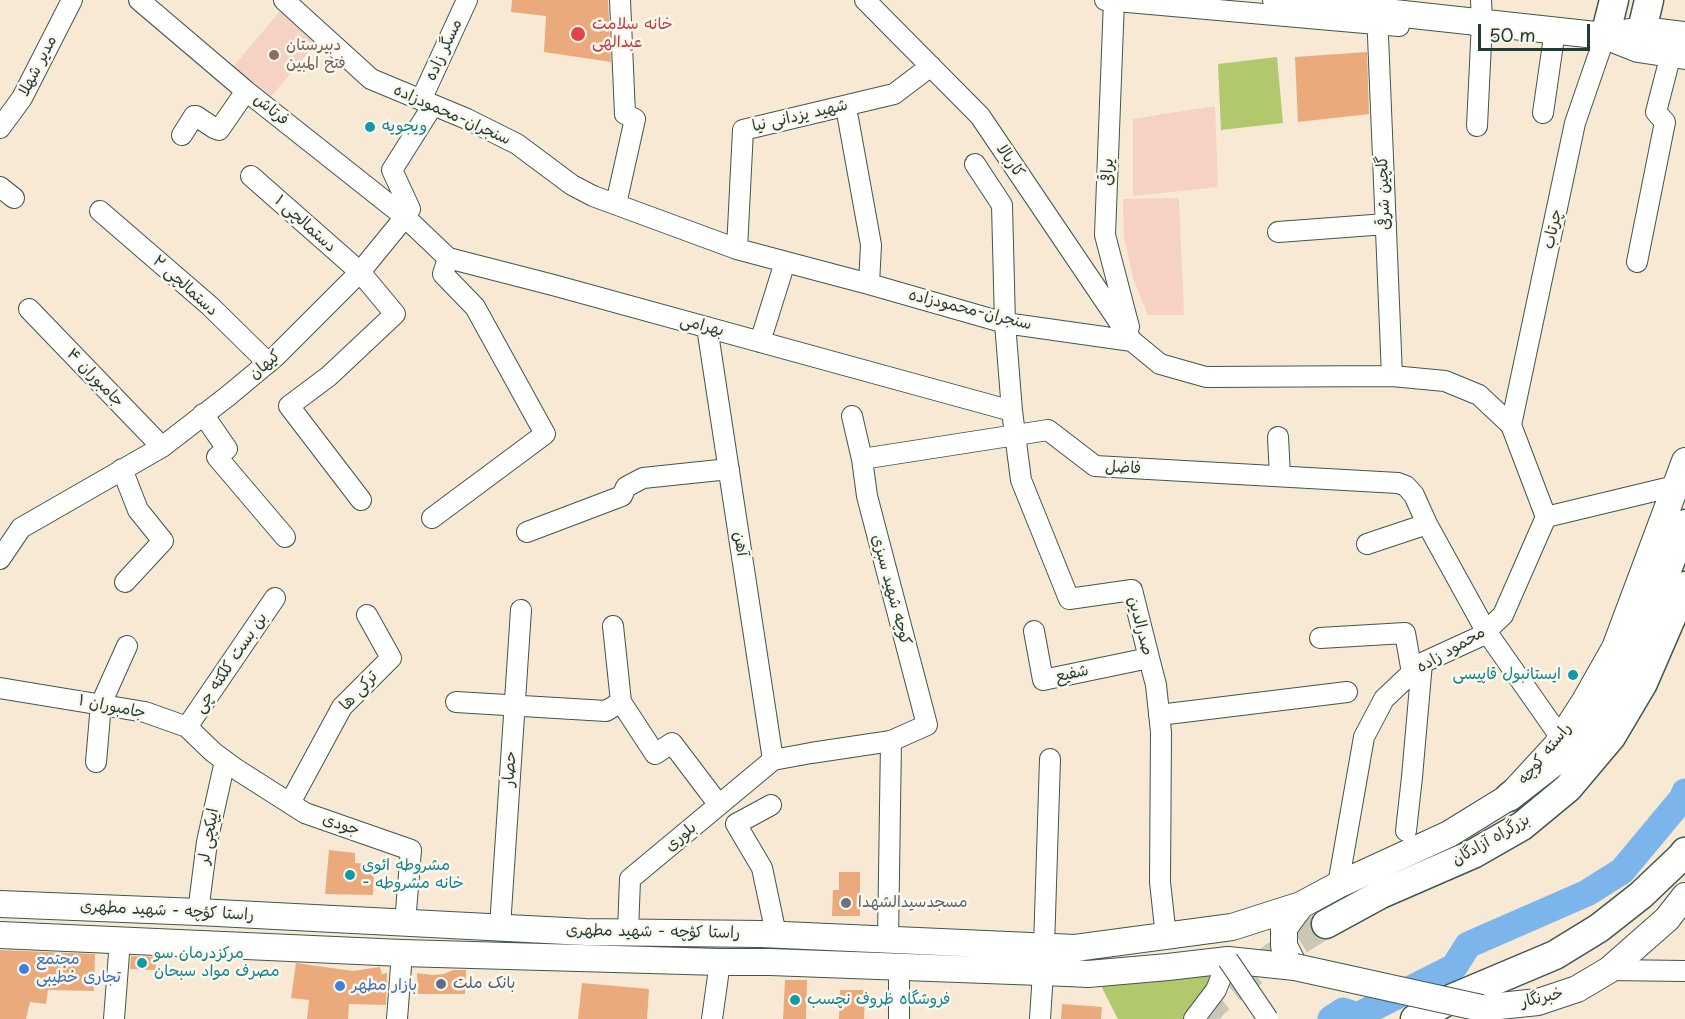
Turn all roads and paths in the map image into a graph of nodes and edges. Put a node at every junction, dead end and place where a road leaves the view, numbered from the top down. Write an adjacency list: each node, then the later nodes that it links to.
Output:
1 (72, 0): 23 (street, مدیر شهلا)
2 (139, 0): 18 (street, فرتاش)
3 (284, 0): 19 (street, سنجران-محمودزاده)
4 (467, 0): 19 (street, مسگر زاده)
5 (620, 0): 27 (street)
6 (865, 0): 17 (street, کاربالا)
7 (1111, 0): 11 (street); 41 (street, یراقی)
8 (1276, 0): 11 (main road)
9 (1614, 0): 15 (highway)
10 (1649, 0): 13 (highway)
11 (1377, 11): 12 (main road); 30 (street, گلچین شرقی)
12 (1482, 19): 14 (main road); 22 (street)
13 (1642, 30): 15 (main road); 16 (main road)
14 (1554, 36): 15 (main road); 20 (street)
15 (1605, 36): 16 (main road); 48 (street, چرتاب)
16 (1680, 48): 35 (street)
17 (931, 66): 32 (street, شهید یزدانی نیا); 41 (street, کاربالا)
18 (246, 90): 24 (street); 29 (street, فرتاش)
19 (427, 102): 27 (street, سنجران-محمودزاده); 29 (street)
20 (1543, 113)
21 (848, 118): 37 (street)
22 (1477, 126)
23 (0, 129)
24 (182, 135)
25 (975, 164): 39 (street, صدرالدین)
26 (251, 176): 36 (street, دستمالچی ۱)
27 (616, 204): 32 (street, سنجران-محمودزاده)
28 (100, 211): 43 (street, دستمالچی ۲)
29 (405, 217): 33 (street, بهرامی); 36 (street, کیهان)
30 (1386, 224): 31 (street); 44 (street, گلچین شرقی)
31 (1278, 232)
32 (737, 249): 34 (street, سنجران-محمودزاده)
33 (448, 258): 40 (street, بهرامی); 60 (street)
34 (784, 262): 37 (street, سنجران-محمودزاده); 42 (street)
35 (1637, 262)
36 (360, 272): 43 (street, کیهان); 58 (street, دستمالچی ۱)
37 (869, 284): 39 (street, سنجران-محمودزاده)
38 (28, 309): 51 (street, جامبوران ۴)
39 (1005, 323): 41 (street, سنجران-محمودزاده); 45 (street, صدرالدین)
40 (707, 327): 42 (street, بهرامی); 54 (street, آهن)
41 (1132, 341): 44 (street)
42 (760, 342): 45 (street, بهرامی)
43 (267, 363): 46 (street, کیهان)
44 (1392, 376): 48 (street)
45 (1012, 411): 49 (street, صدرالدین)
46 (203, 414): 51 (street, کیهان); 64 (street)
47 (852, 417): 52 (street, کوچه شهید سبزی)
48 (1511, 425): 59 (street)
49 (1015, 435): 52 (street, فاضل); 56 (street, فاضل); 77 (street, صدرالدین)
50 (1278, 437): 56 (street)
51 (162, 447): 55 (street, کیهان)
52 (862, 459): 88 (street, کوچه شهید سبزی)
53 (1685, 461): 57 (main road, راسته کوچه)
54 (729, 469): 63 (street); 91 (street, آهن)
55 (123, 470): 66 (street, کیهان); 67 (street)
56 (1280, 476): 61 (street, فاضل)
57 (1675, 486): 59 (street); 87 (main road, راسته کوچه)
58 (361, 500)
59 (1546, 517): 74 (street, محمود زاده)
60 (432, 518)
61 (1427, 524): 65 (street); 74 (street)
62 (1685, 524): 93 (highway)
63 (527, 532)
64 (285, 537)
65 (1367, 544)
66 (0, 559)
67 (125, 582)
68 (1685, 586): 105 (highway, بزرگراه آزادگان)
69 (275, 598): 86 (street, بن بست کلکته چی)
70 (521, 610): 84 (street, حصار)
71 (367, 615): 94 (street, ترکی ها)
72 (614, 626): 82 (street)
73 (1034, 631): 77 (street, شفیع)
74 (1486, 631): 78 (street, محمود زاده); 87 (street)
75 (1320, 638): 78 (street)
76 (127, 646): 83 (street)
77 (1149, 658): 85 (street, صدرالدین)
78 (1417, 668): 97 (street); 99 (street, محمود زاده)
79 (0, 688): 83 (street, جامبوران ۱)
80 (1347, 692): 85 (street)
81 (456, 702): 84 (street)
82 (621, 702): 84 (street); 95 (street)
83 (101, 704): 86 (street, جامبوران ۱); 92 (street)
84 (515, 705): 106 (street, حصار)
85 (1159, 715): 111 (street, صدرالدین)
86 (186, 727): 89 (street, جامبوران ۱)
87 (1561, 738): 93 (main road, راسته کوچه)
88 (891, 741): 91 (street, کوچه شهید سبزی); 113 (street)
89 (219, 756): 94 (street, جودی); 103 (street, ایپکچی لر)
90 (1050, 759): 114 (street)
91 (773, 760): 95 (street, بلوری)
92 (96, 762)
93 (1509, 797): 99 (main road, راسته کوچه)
94 (290, 803): 104 (street, جودی)
95 (719, 805): 108 (street, بلوری)
96 (771, 805): 109 (street)
97 (1406, 831)
98 (1685, 852): 132 (highway)
99 (1338, 885): 102 (main road, راسته کوچه)
100 (1685, 896): 121 (main road, خبرنگار)
101 (0, 904): 103 (main road, راستا کؤچه - شهید مطهری)
102 (1301, 905): 107 (main road, راستا کؤچه - شهید مطهری); 120 (main road)
103 (198, 912): 104 (main road, راستا کؤچه - شهید مطهری)
104 (405, 923): 106 (main road, راستا کؤچه - شهید مطهری); 115 (main road)
105 (1326, 924)
106 (500, 927): 108 (main road, راستا کؤچه - شهید مطهری)
107 (1223, 928): 111 (main road, راستا کؤچه - شهید مطهری); 116 (main road)
108 (628, 932): 109 (main road, راستا کؤچه - شهید مطهری)
109 (776, 934): 113 (main road, راستا کؤچه - شهید مطهری)
110 (0, 935): 112 (main road, راستا کؤچه - شهید مطهری)
111 (1166, 937): 114 (main road, راستا کؤچه - شهید مطهری); 119 (main road)
112 (120, 940): 115 (main road, راستا کؤچه - شهید مطهری); 125 (street)
113 (888, 940): 114 (main road, راستا کؤچه - شهید مطهری)
114 (1056, 947): 123 (main road)
115 (402, 953): 117 (main road, راستا کؤچه - شهید مطهری); 126 (street)
116 (1228, 960): 119 (main road, راستا کؤچه - شهید مطهری); 120 (main road, خبرنگار); 130 (street); 131 (street, bridge)
117 (720, 962): 118 (main road, راستا کؤچه - شهید مطهری); 127 (street)
118 (899, 967): 123 (main road, راستا کؤچه - شهید مطهری); 128 (street)
119 (1168, 967): 123 (main road, راستا کؤچه - شهید مطهری)
120 (1295, 967): 124 (main road, خبرنگار, bridge)
121 (1609, 970): 122 (street); 124 (main road, خبرنگار)
122 (1685, 971)
123 (1055, 973): 129 (street)
124 (1487, 1014)
125 (114, 1019)
126 (397, 1019)
127 (712, 1019)
128 (899, 1019)
129 (1040, 1019)
130 (1194, 1019)
131 (1268, 1019)
132 (1415, 1019)

